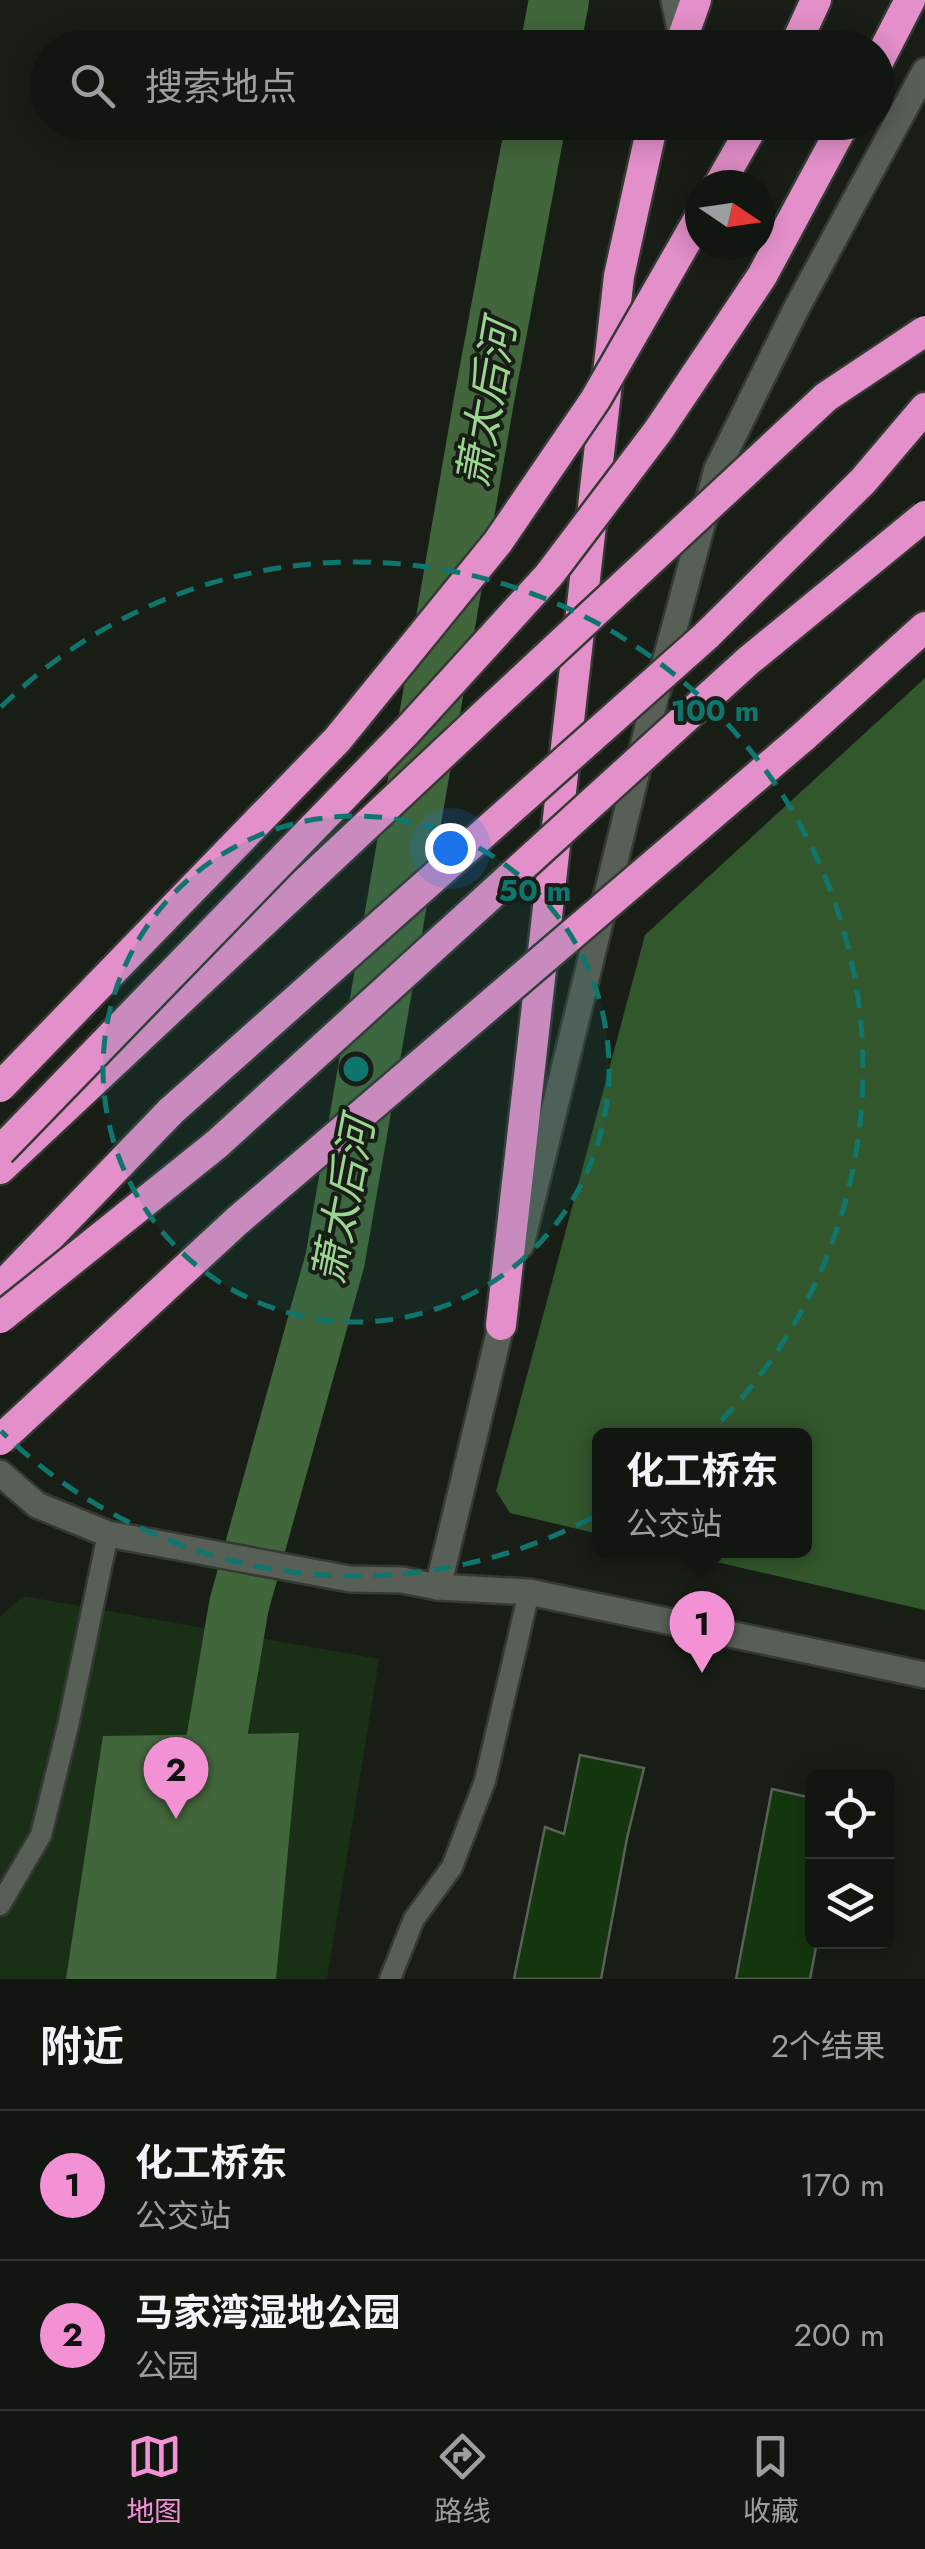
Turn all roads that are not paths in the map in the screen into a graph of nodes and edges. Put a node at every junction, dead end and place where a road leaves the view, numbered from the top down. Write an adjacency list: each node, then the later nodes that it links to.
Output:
1 (674, 0): 5 (main road)
2 (696, 0): 6 (highway)
3 (816, 0): 7 (highway)
4 (910, 0): 8 (highway)
5 (679, 30)
6 (686, 30)
7 (802, 30)
8 (895, 30)
9 (925, 71): 10 (main road)
10 (895, 126)
11 (649, 140): 26 (highway)
12 (744, 140): 15 (highway)
13 (835, 140): 22 (highway, bridge)
14 (888, 140): 26 (main road)
15 (727, 170)
16 (685, 244): 21 (highway, bridge)
17 (925, 331): 23 (highway, bridge)
18 (925, 408): 24 (highway, bridge)
19 (925, 516): 25 (highway, bridge)
20 (925, 628): 27 (highway, bridge)
21 (0, 1087)
22 (0, 1151)
23 (0, 1169)
24 (0, 1288)
25 (0, 1318)
26 (501, 1325): 30 (main road)
27 (0, 1440)
28 (0, 1473): 29 (main road)
29 (108, 1534): 30 (main road); 33 (lane)
30 (438, 1587): 31 (main road)
31 (529, 1592): 32 (main road); 34 (lane)
32 (925, 1676)
33 (0, 1905)
34 (390, 1979)

